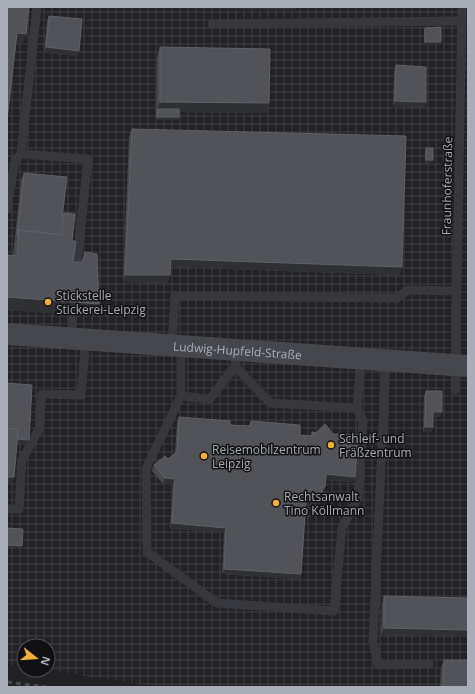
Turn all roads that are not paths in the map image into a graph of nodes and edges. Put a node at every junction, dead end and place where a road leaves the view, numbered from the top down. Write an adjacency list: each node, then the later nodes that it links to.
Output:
1 (37, 7): 5 (lane)
2 (462, 7): 3 (lane, Fraunhoferstraße)
3 (461, 21): 4 (lane); 8 (lane, Fraunhoferstraße)
4 (212, 24)
5 (21, 154): 6 (lane); 7 (lane)
6 (7, 209)
7 (76, 275)
8 (457, 291): 12 (lane); 16 (lane, Fraunhoferstraße)
9 (73, 315): 11 (lane)
10 (7, 334): 11 (main road, Ludwig-Hupfeld-Straße)
11 (79, 338): 12 (main road, Ludwig-Hupfeld-Straße); 20 (lane)
12 (176, 345): 13 (main road, Ludwig-Hupfeld-Straße); 18 (lane)
13 (236, 358): 14 (main road, Ludwig-Hupfeld-Straße); 18 (lane); 19 (lane)
14 (361, 358): 15 (main road, Ludwig-Hupfeld-Straße); 19 (lane)
15 (386, 360): 16 (main road, Ludwig-Hupfeld-Straße); 21 (lane)
16 (462, 365): 17 (lane, Fraunhoferstraße)
17 (455, 390)
18 (181, 396): 19 (lane)
19 (357, 408)
20 (7, 509)
21 (429, 664)

